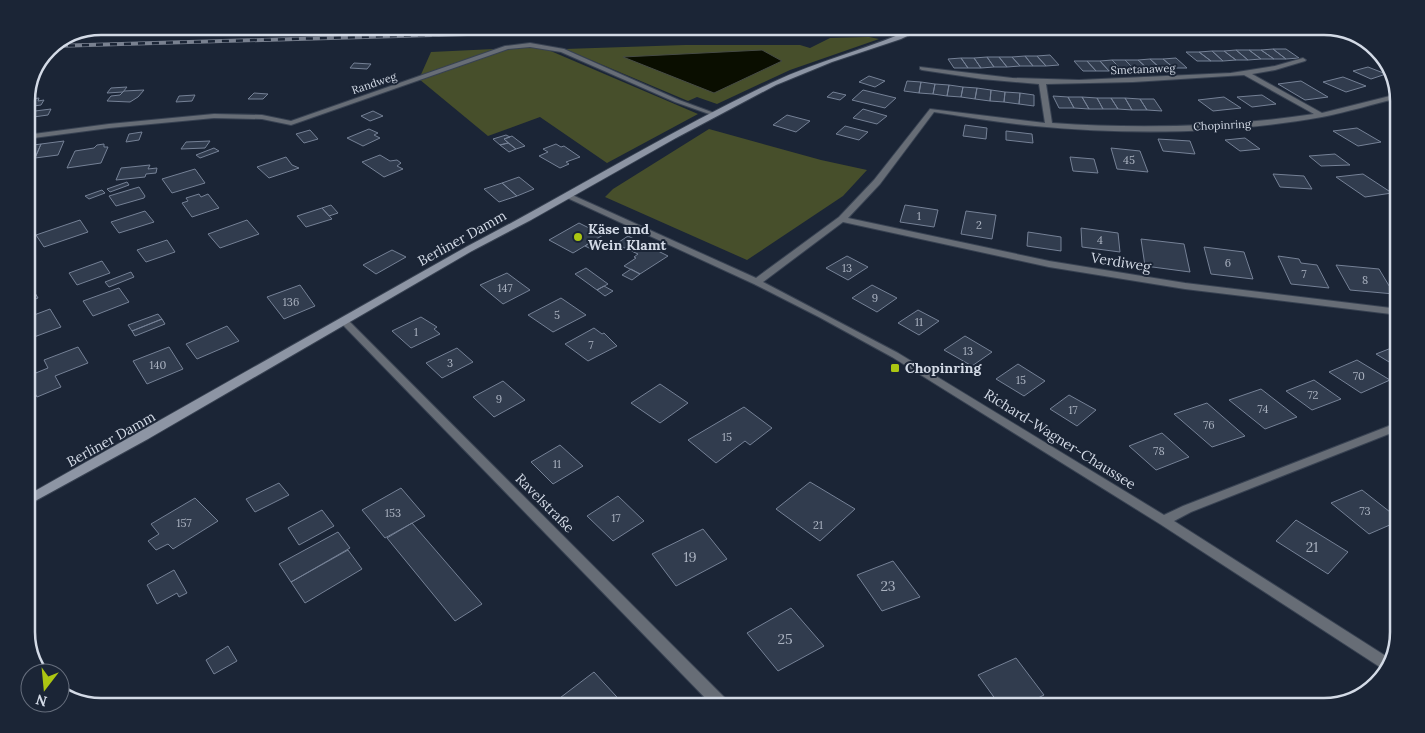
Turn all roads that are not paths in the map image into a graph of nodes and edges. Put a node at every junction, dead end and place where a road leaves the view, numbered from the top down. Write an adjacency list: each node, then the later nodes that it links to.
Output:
1 (904, 35): 7 (main road, Berliner Damm)
2 (1303, 60): 4 (street, Smetanaweg)
3 (922, 68): 5 (street, Smetanaweg)
4 (1245, 74): 5 (street, Smetanaweg); 8 (street)
5 (1042, 82): 9 (street)
6 (1390, 98): 8 (street, Chopinring)
7 (714, 114): 10 (street, Randweg); 11 (main road, Berliner Damm)
8 (1321, 115): 9 (street, Chopinring)
9 (1049, 125): 12 (street, Chopinring)
10 (35, 136)
11 (567, 196): 13 (street, Richard-Wagner-Chaussee); 15 (main road, Berliner Damm)
12 (842, 219): 13 (street, Chopinring); 14 (street, Verdiweg)
13 (757, 282): 18 (street, Richard-Wagner-Chaussee)
14 (1390, 311)
15 (344, 321): 17 (main road, Berliner Damm); 20 (street, Ravelstraße)
16 (1390, 430): 18 (street)
17 (35, 497)
18 (1164, 521): 19 (street, Richard-Wagner-Chaussee)
19 (1383, 661)
20 (715, 698)

